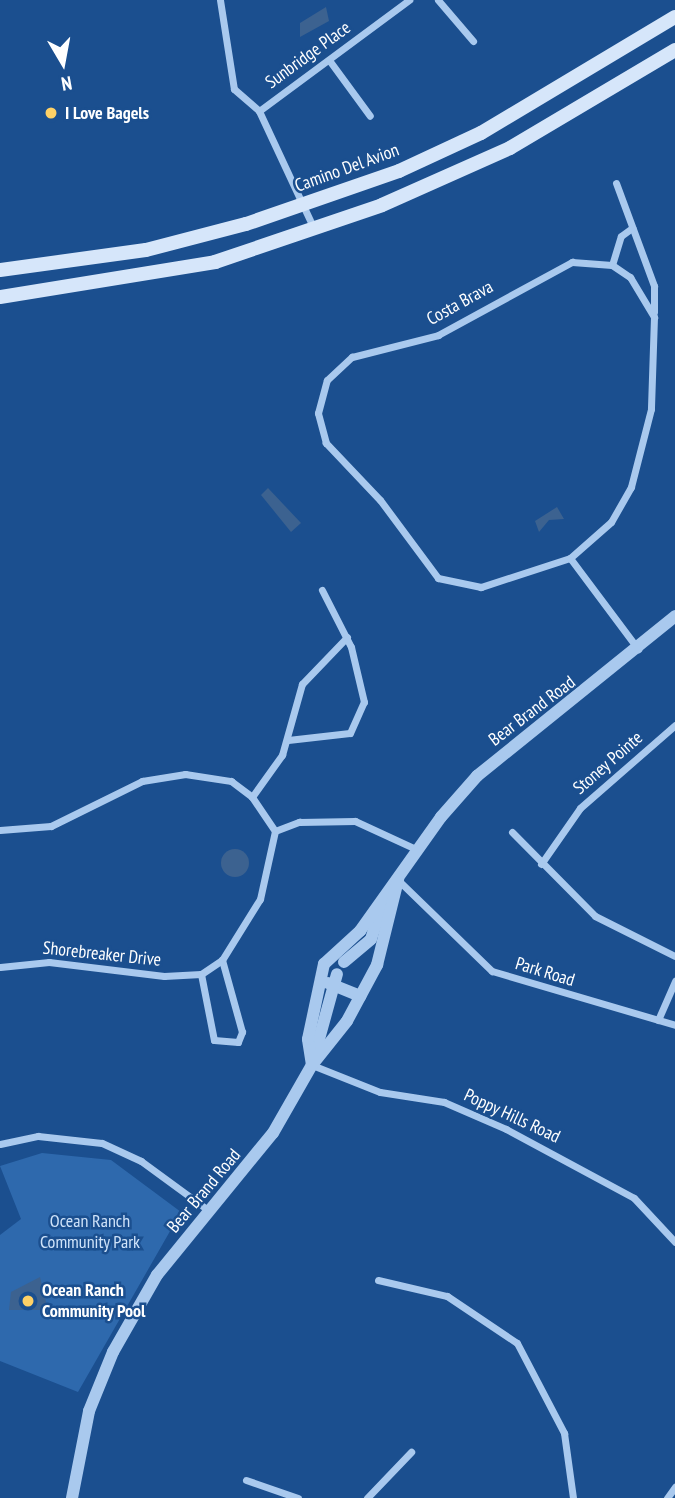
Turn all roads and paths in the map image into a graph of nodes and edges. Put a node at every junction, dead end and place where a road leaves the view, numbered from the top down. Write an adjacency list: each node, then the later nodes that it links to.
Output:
1 (220, 0): 8 (street)
2 (409, 0): 7 (street, Sunbridge Place)
3 (438, 0): 5 (street)
4 (675, 18): 11 (main road, Camino Del Avion)
5 (473, 41)
6 (675, 50): 13 (main road)
7 (329, 60): 8 (street, Sunbridge Place); 9 (street)
8 (259, 111): 11 (street)
9 (370, 116)
10 (616, 183): 12 (street)
11 (305, 204): 13 (street); 15 (main road, Camino Del Avion)
12 (632, 228): 14 (street); 17 (street)
13 (314, 230): 16 (main road)
14 (612, 265): 17 (street, Costa Brava); 18 (street, Costa Brava)
15 (0, 270)
16 (0, 297)
17 (654, 317): 18 (street, Costa Brava)
18 (570, 558): 22 (street)
19 (322, 590): 21 (street)
20 (675, 617): 22 (street, Bear Brand Road)
21 (347, 637): 24 (street); 24 (street)
22 (638, 649): 29 (street, Bear Brand Road)
23 (675, 725): 30 (street, Stoney Pointe)
24 (288, 740): 25 (street)
25 (252, 797): 26 (street); 27 (street)
26 (0, 830)
27 (275, 831): 29 (street); 34 (street)
28 (512, 832): 30 (street)
29 (418, 850): 31 (street, Bear Brand Road)
30 (541, 864): 33 (street)
31 (398, 880): 32 (street, Bear Brand Road); 41 (street, Bear Brand Road); 42 (street, Park Road)
32 (382, 904): 35 (street); 39 (street, Bear Brand Road)
33 (675, 956)
34 (222, 960): 37 (street); 37 (street)
35 (344, 962)
36 (0, 967): 37 (street, Shorebreaker Drive)
37 (201, 974)
38 (336, 980): 39 (street); 41 (street); 44 (street)
39 (321, 981): 44 (street, Bear Brand Road)
40 (675, 981): 42 (street)
41 (361, 996): 44 (street, Bear Brand Road)
42 (658, 1020): 43 (street, Park Road)
43 (675, 1025)
44 (312, 1065): 46 (street, Bear Brand Road); 47 (street, Poppy Hills Road)
45 (0, 1144): 46 (street)
46 (208, 1210): 52 (street, Bear Brand Road)
47 (675, 1242)
48 (378, 1280): 55 (street)
49 (411, 1452): 54 (street)
50 (246, 1480): 53 (street)
51 (675, 1487): 56 (street)
52 (72, 1498)
53 (298, 1498)
54 (367, 1498)
55 (573, 1498)
56 (667, 1498)

